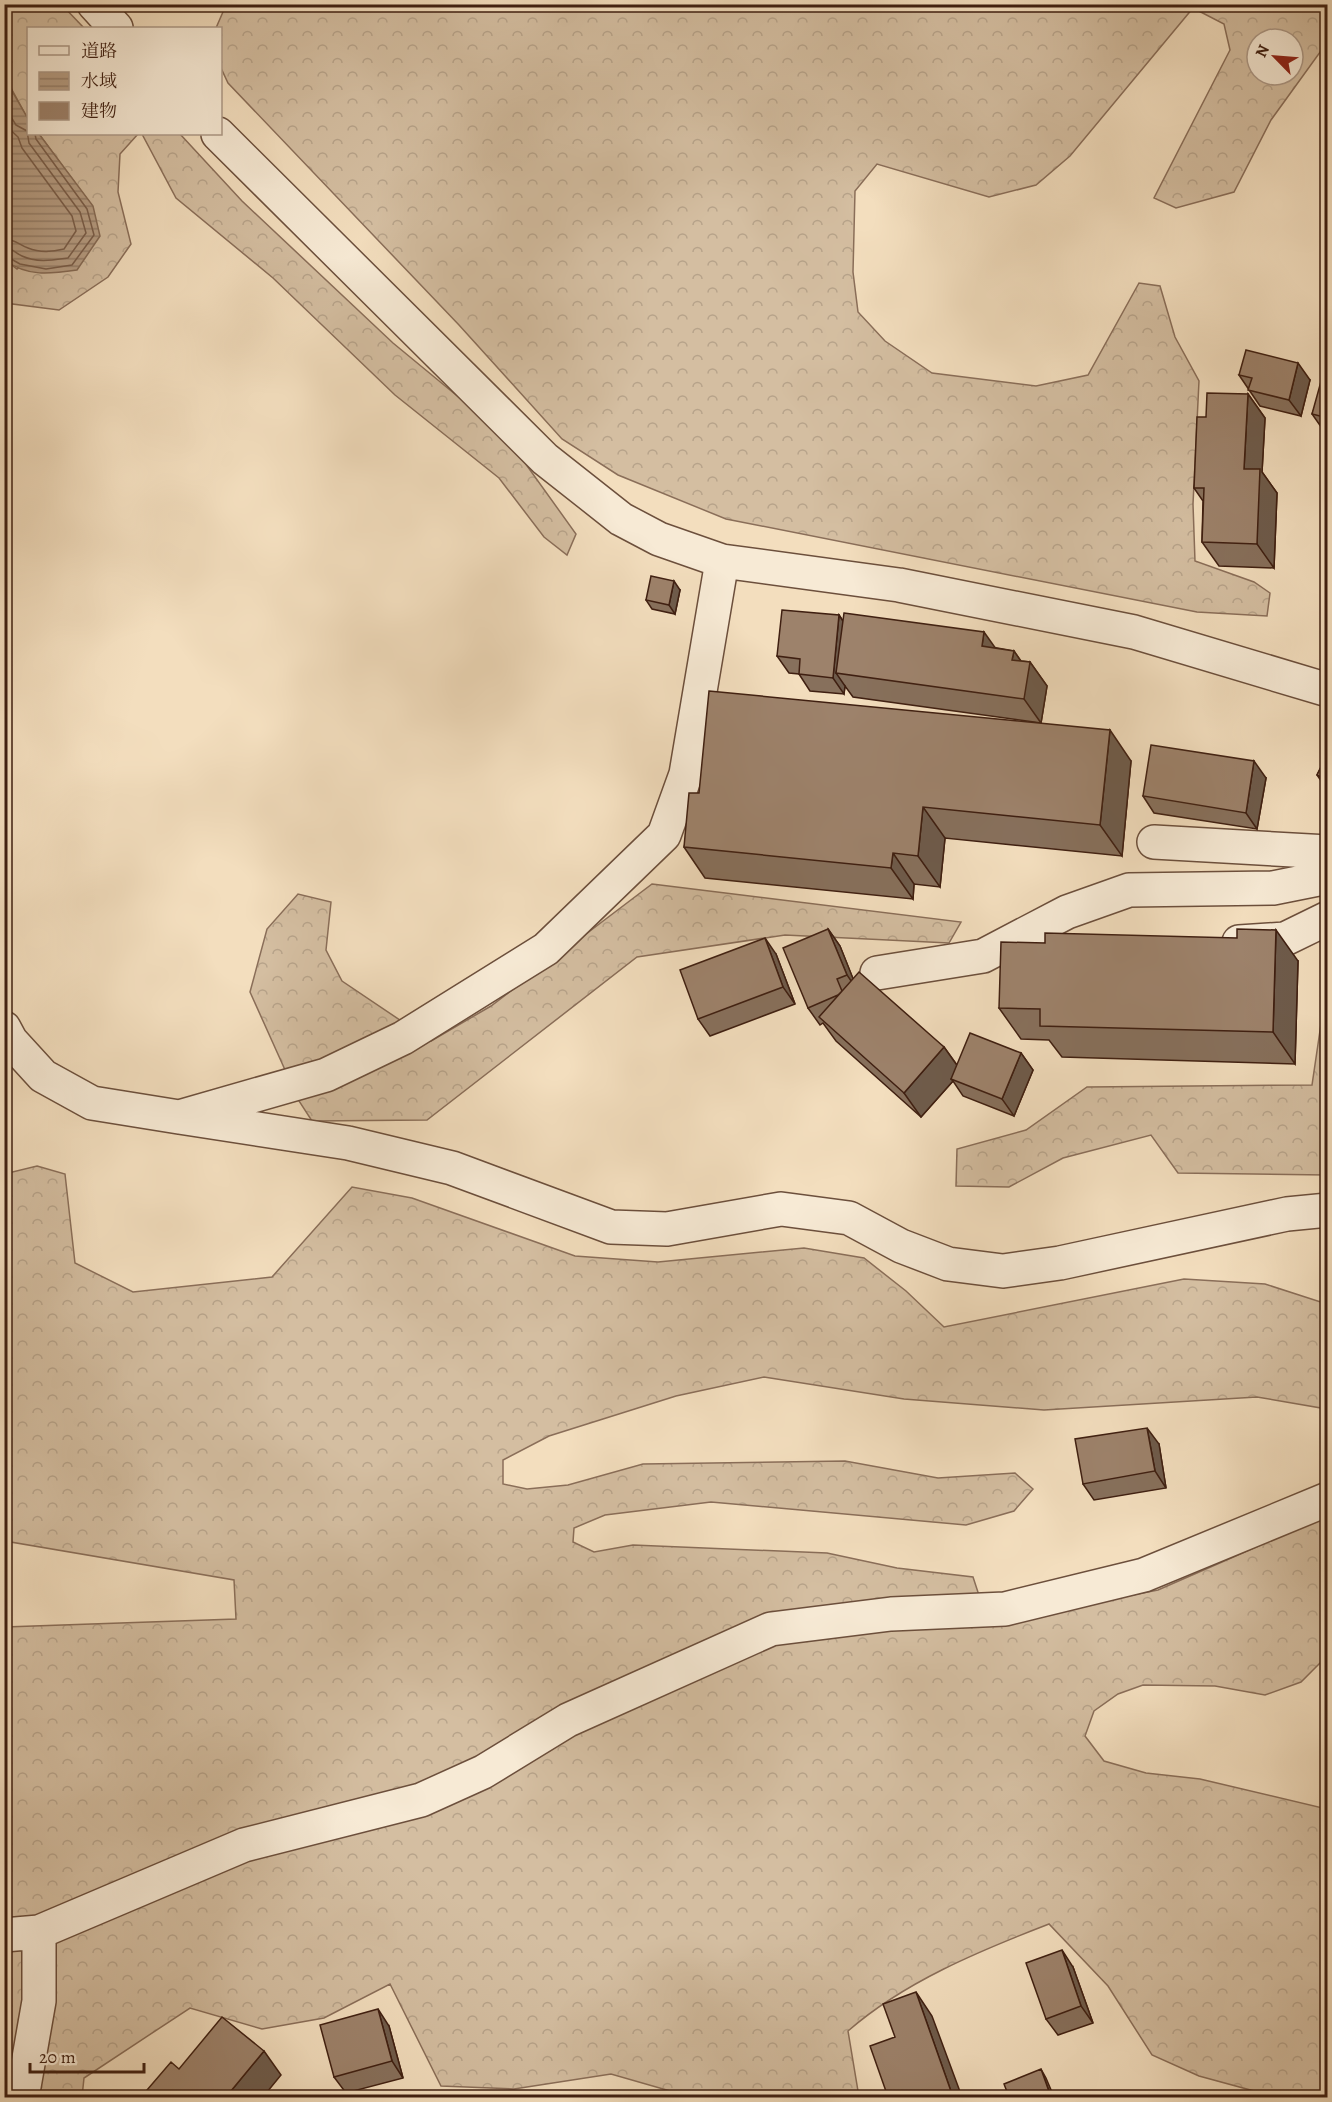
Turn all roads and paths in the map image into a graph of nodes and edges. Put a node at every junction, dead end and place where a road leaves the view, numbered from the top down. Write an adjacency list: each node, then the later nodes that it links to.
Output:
1 (94, 4): 2 (street)
2 (115, 27)
3 (219, 135): 4 (street)
4 (722, 561): 5 (street); 13 (street)
5 (1328, 690)
6 (1154, 842): 7 (street)
7 (1328, 852)
8 (1328, 877): 11 (street)
9 (1328, 918): 10 (street)
10 (1208, 944)
11 (877, 973)
12 (4, 1028): 13 (street)
13 (179, 1117): 14 (street)
14 (1328, 1210)
15 (1328, 1499): 16 (street)
16 (39, 1932): 17 (street); 18 (street)
17 (4, 1935)
18 (22, 2097)

